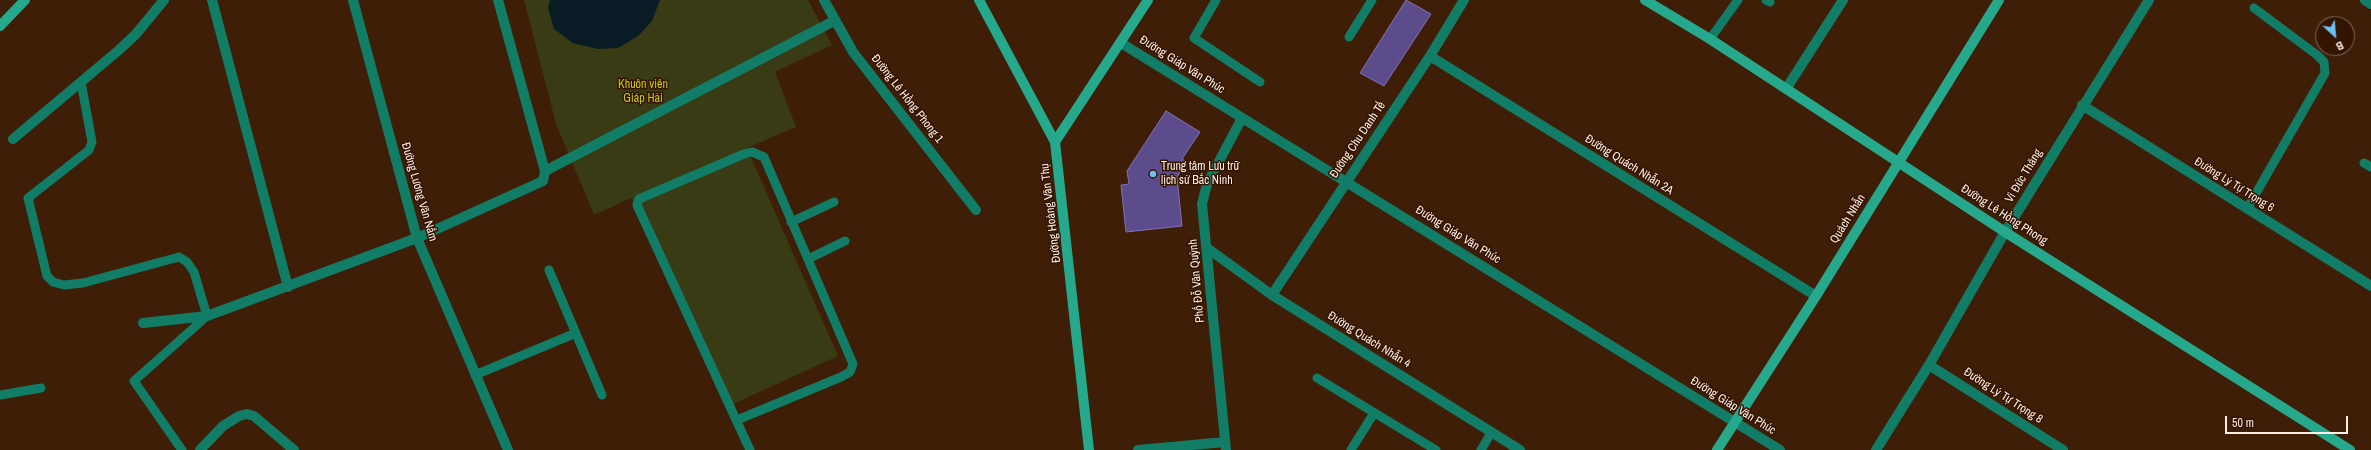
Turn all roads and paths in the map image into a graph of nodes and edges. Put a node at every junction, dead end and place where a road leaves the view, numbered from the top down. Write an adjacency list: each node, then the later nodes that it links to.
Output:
1 (25, 0): 21 (street)
2 (164, 0): 26 (street)
3 (212, 0): 47 (street)
4 (353, 0): 41 (street, Đường Lương Văn Nắm)
5 (498, 0): 34 (street)
6 (824, 0): 20 (street, Đường Lê Hồng Phong 1)
7 (979, 0): 32 (street)
8 (1148, 0): 24 (street)
9 (1216, 0): 27 (lane)
10 (1372, 0): 22 (lane)
11 (1464, 0): 25 (street, Đường Chu Danh Tể)
12 (1645, 0): 23 (street, Đường Lê Hồng Phong)
13 (1738, 0): 23 (lane)
14 (1843, 0): 28 (street)
15 (1999, 0): 33 (street, Quách Nhẫn)
16 (2149, 0): 29 (street, Vi Đức Thăng)
17 (2365, 0): 18 (street)
18 (2371, 4)
19 (2254, 8): 37 (lane)
20 (834, 21): 34 (street); 38 (street, Đường Lê Hồng Phong 1)
21 (0, 26)
22 (1349, 37)
23 (1710, 39): 28 (street, Đường Lê Hồng Phong)
24 (1121, 43): 30 (street, Đường Giáp Văn Phúc); 32 (street)
25 (1430, 56): 35 (street, Đường Chu Danh Tể); 49 (street, Đường Quách Nhẫn 2A)
26 (81, 82): 31 (street); 50 (lane)
27 (1260, 82)
28 (1786, 89): 33 (street, Đường Lê Hồng Phong)
29 (2082, 105): 37 (street, Đường Lý Tự Trọng 6); 40 (street, Vi Đức Thăng)
30 (1242, 118): 35 (street, Đường Giáp Văn Phúc); 43 (street, Phố Đỗ Văn Quỳnh)
31 (13, 139)
32 (1056, 142): 69 (street, Đường Hoàng Văn Thụ)
33 (1898, 163): 40 (street, Đường Lê Hồng Phong); 49 (street, Quách Nhẫn)
34 (545, 171): 41 (street)
35 (1346, 181): 48 (street, Đường Chu Danh Tể); 61 (street, Đường Giáp Văn Phúc)
36 (834, 202): 39 (lane)
37 (2247, 209): 46 (street, Đường Lý Tự Trọng 6)
38 (976, 210)
39 (792, 222): 44 (lane); 60 (lane)
40 (2006, 232): 53 (street, Vi Đức Thăng); 79 (street, Đường Lê Hồng Phong)
41 (417, 238): 47 (street); 54 (street, Đường Lương Văn Nắm)
42 (845, 240): 44 (lane)
43 (1207, 248): 48 (street, Đường Quách Nhẫn 4); 63 (street, Phố Đỗ Văn Quỳnh)
44 (808, 259): 60 (lane)
45 (549, 270): 52 (lane)
46 (2371, 286)
47 (288, 287): 50 (street)
48 (1272, 294): 62 (street, Đường Quách Nhẫn 4)
49 (1816, 296): 61 (street, Quách Nhẫn)
50 (207, 316): 51 (street); 64 (lane)
51 (143, 323)
52 (576, 333): 54 (lane); 58 (lane)
53 (1929, 365): 77 (street, Vi Đức Thăng); 78 (street, Đường Lý Tự Trọng 8)
54 (475, 375): 67 (street, Đường Lương Văn Nắm)
55 (1317, 378): 59 (lane)
56 (41, 388): 57 (lane)
57 (0, 395)
58 (602, 395)
59 (1374, 413): 71 (lane); 72 (lane)
60 (737, 420): 68 (lane)
61 (1735, 422): 75 (street, Quách Nhẫn); 76 (street, Đường Giáp Văn Phúc)
62 (1491, 433): 73 (lane); 74 (street, Đường Quách Nhẫn 4)
63 (1225, 446): 70 (street)
64 (182, 450)
65 (200, 450): 66 (street)
66 (294, 450)
67 (508, 450)
68 (750, 450)
69 (1089, 450)
70 (1138, 450)
71 (1351, 450)
72 (1436, 450)
73 (1481, 450)
74 (1520, 450)
75 (1717, 450)
76 (1780, 450)
77 (1876, 450)
78 (2063, 450)
79 (2350, 450)

